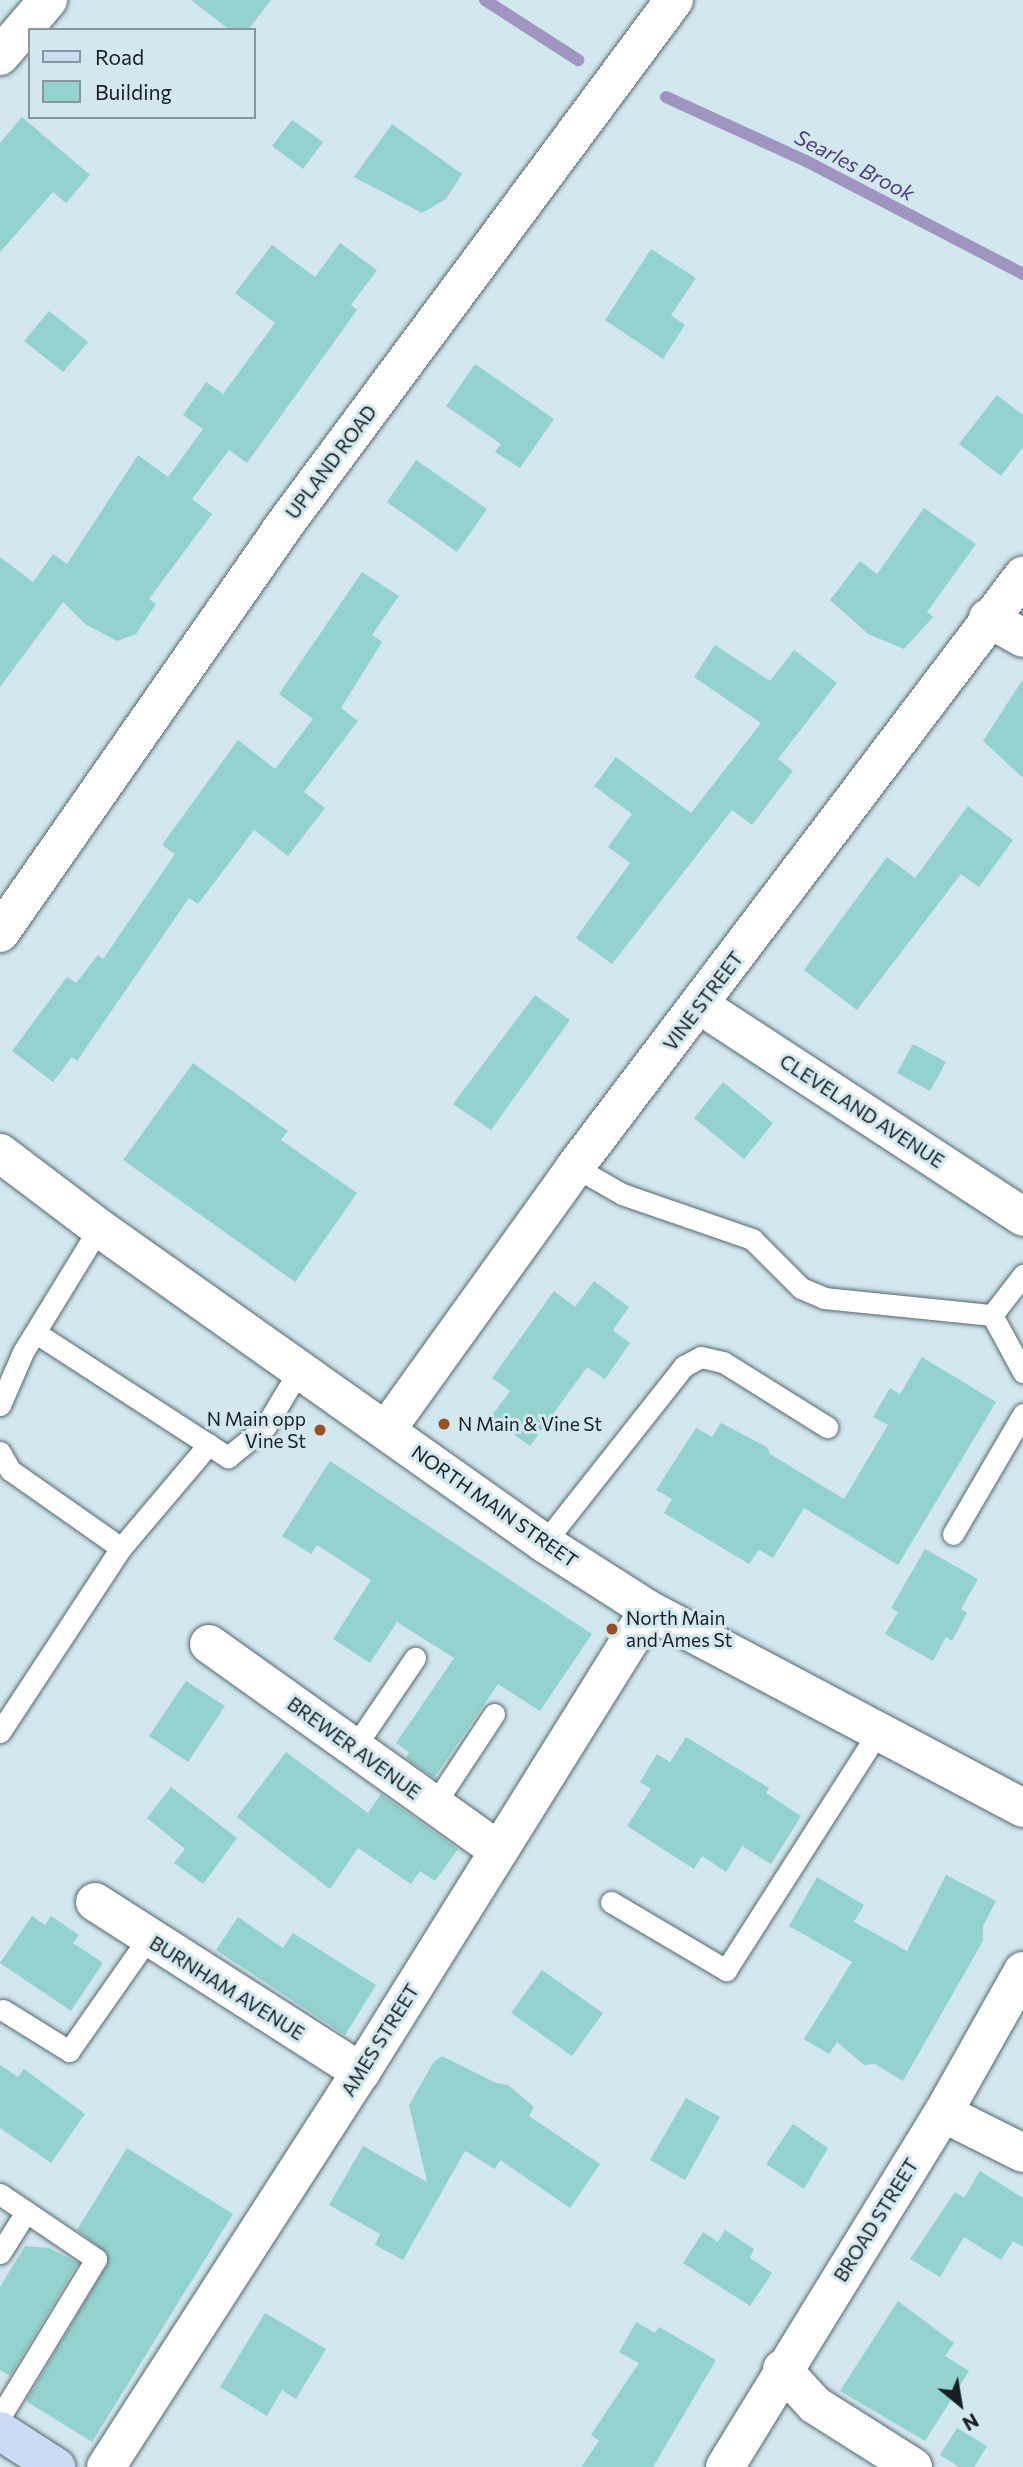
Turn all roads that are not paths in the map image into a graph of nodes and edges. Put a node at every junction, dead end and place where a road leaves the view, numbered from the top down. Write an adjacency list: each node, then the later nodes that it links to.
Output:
1 (48, 0): 3 (street)
2 (674, 0): 7 (street, UPLAND ROAD)
3 (0, 56)
4 (1023, 576): 5 (street, VINE STREET)
5 (989, 618): 6 (street); 8 (street, VINE STREET)
6 (1023, 638)
7 (0, 933)
8 (701, 1006): 10 (street, VINE STREET); 11 (street, CLEVELAND AVENUE)
9 (0, 1153): 12 (street, NORTH MAIN STREET)
10 (575, 1167): 14 (lane); 21 (street, VINE STREET)
11 (1023, 1217)
12 (99, 1228): 15 (lane); 16 (street, NORTH MAIN STREET)
13 (1023, 1275): 14 (lane)
14 (992, 1315): 17 (lane)
15 (36, 1333): 18 (lane); 22 (lane)
16 (300, 1369): 21 (street, NORTH MAIN STREET); 22 (lane)
17 (1023, 1372)
18 (0, 1405)
19 (1023, 1414): 24 (lane)
20 (827, 1427): 25 (lane)
21 (387, 1429): 25 (street, NORTH MAIN STREET)
22 (209, 1444): 26 (lane)
23 (0, 1452): 26 (lane)
24 (953, 1534)
25 (544, 1544): 27 (street, NORTH MAIN STREET)
26 (121, 1548): 32 (lane)
27 (649, 1610): 31 (street, NORTH MAIN STREET); 36 (street, AMES STREET)
28 (209, 1644): 33 (street, BREWER AVENUE)
29 (415, 1658): 33 (lane)
30 (494, 1714): 34 (lane)
31 (879, 1731): 35 (street, NORTH MAIN STREET); 38 (lane)
32 (0, 1732)
33 (354, 1748): 34 (street, BREWER AVENUE)
34 (434, 1805): 36 (street, BREWER AVENUE)
35 (1023, 1808)
36 (499, 1851): 42 (street, AMES STREET)
37 (95, 1902): 39 (street, BURNHAM AVENUE)
38 (611, 1902)
39 (148, 1938): 41 (lane); 42 (street, BURNHAM AVENUE)
40 (1023, 1971): 43 (street, BROAD STREET)
41 (3, 2010)
42 (361, 2072): 52 (street, AMES STREET)
43 (943, 2113): 44 (street); 48 (street, BROAD STREET)
44 (1023, 2153)
45 (0, 2194): 46 (lane)
46 (26, 2212): 47 (lane); 49 (lane)
47 (0, 2253)
48 (782, 2369): 53 (street, BROAD STREET); 54 (street)
49 (0, 2417)
50 (0, 2431): 51 (main road)
51 (57, 2467)
52 (106, 2467)
53 (725, 2467)
54 (914, 2467)

